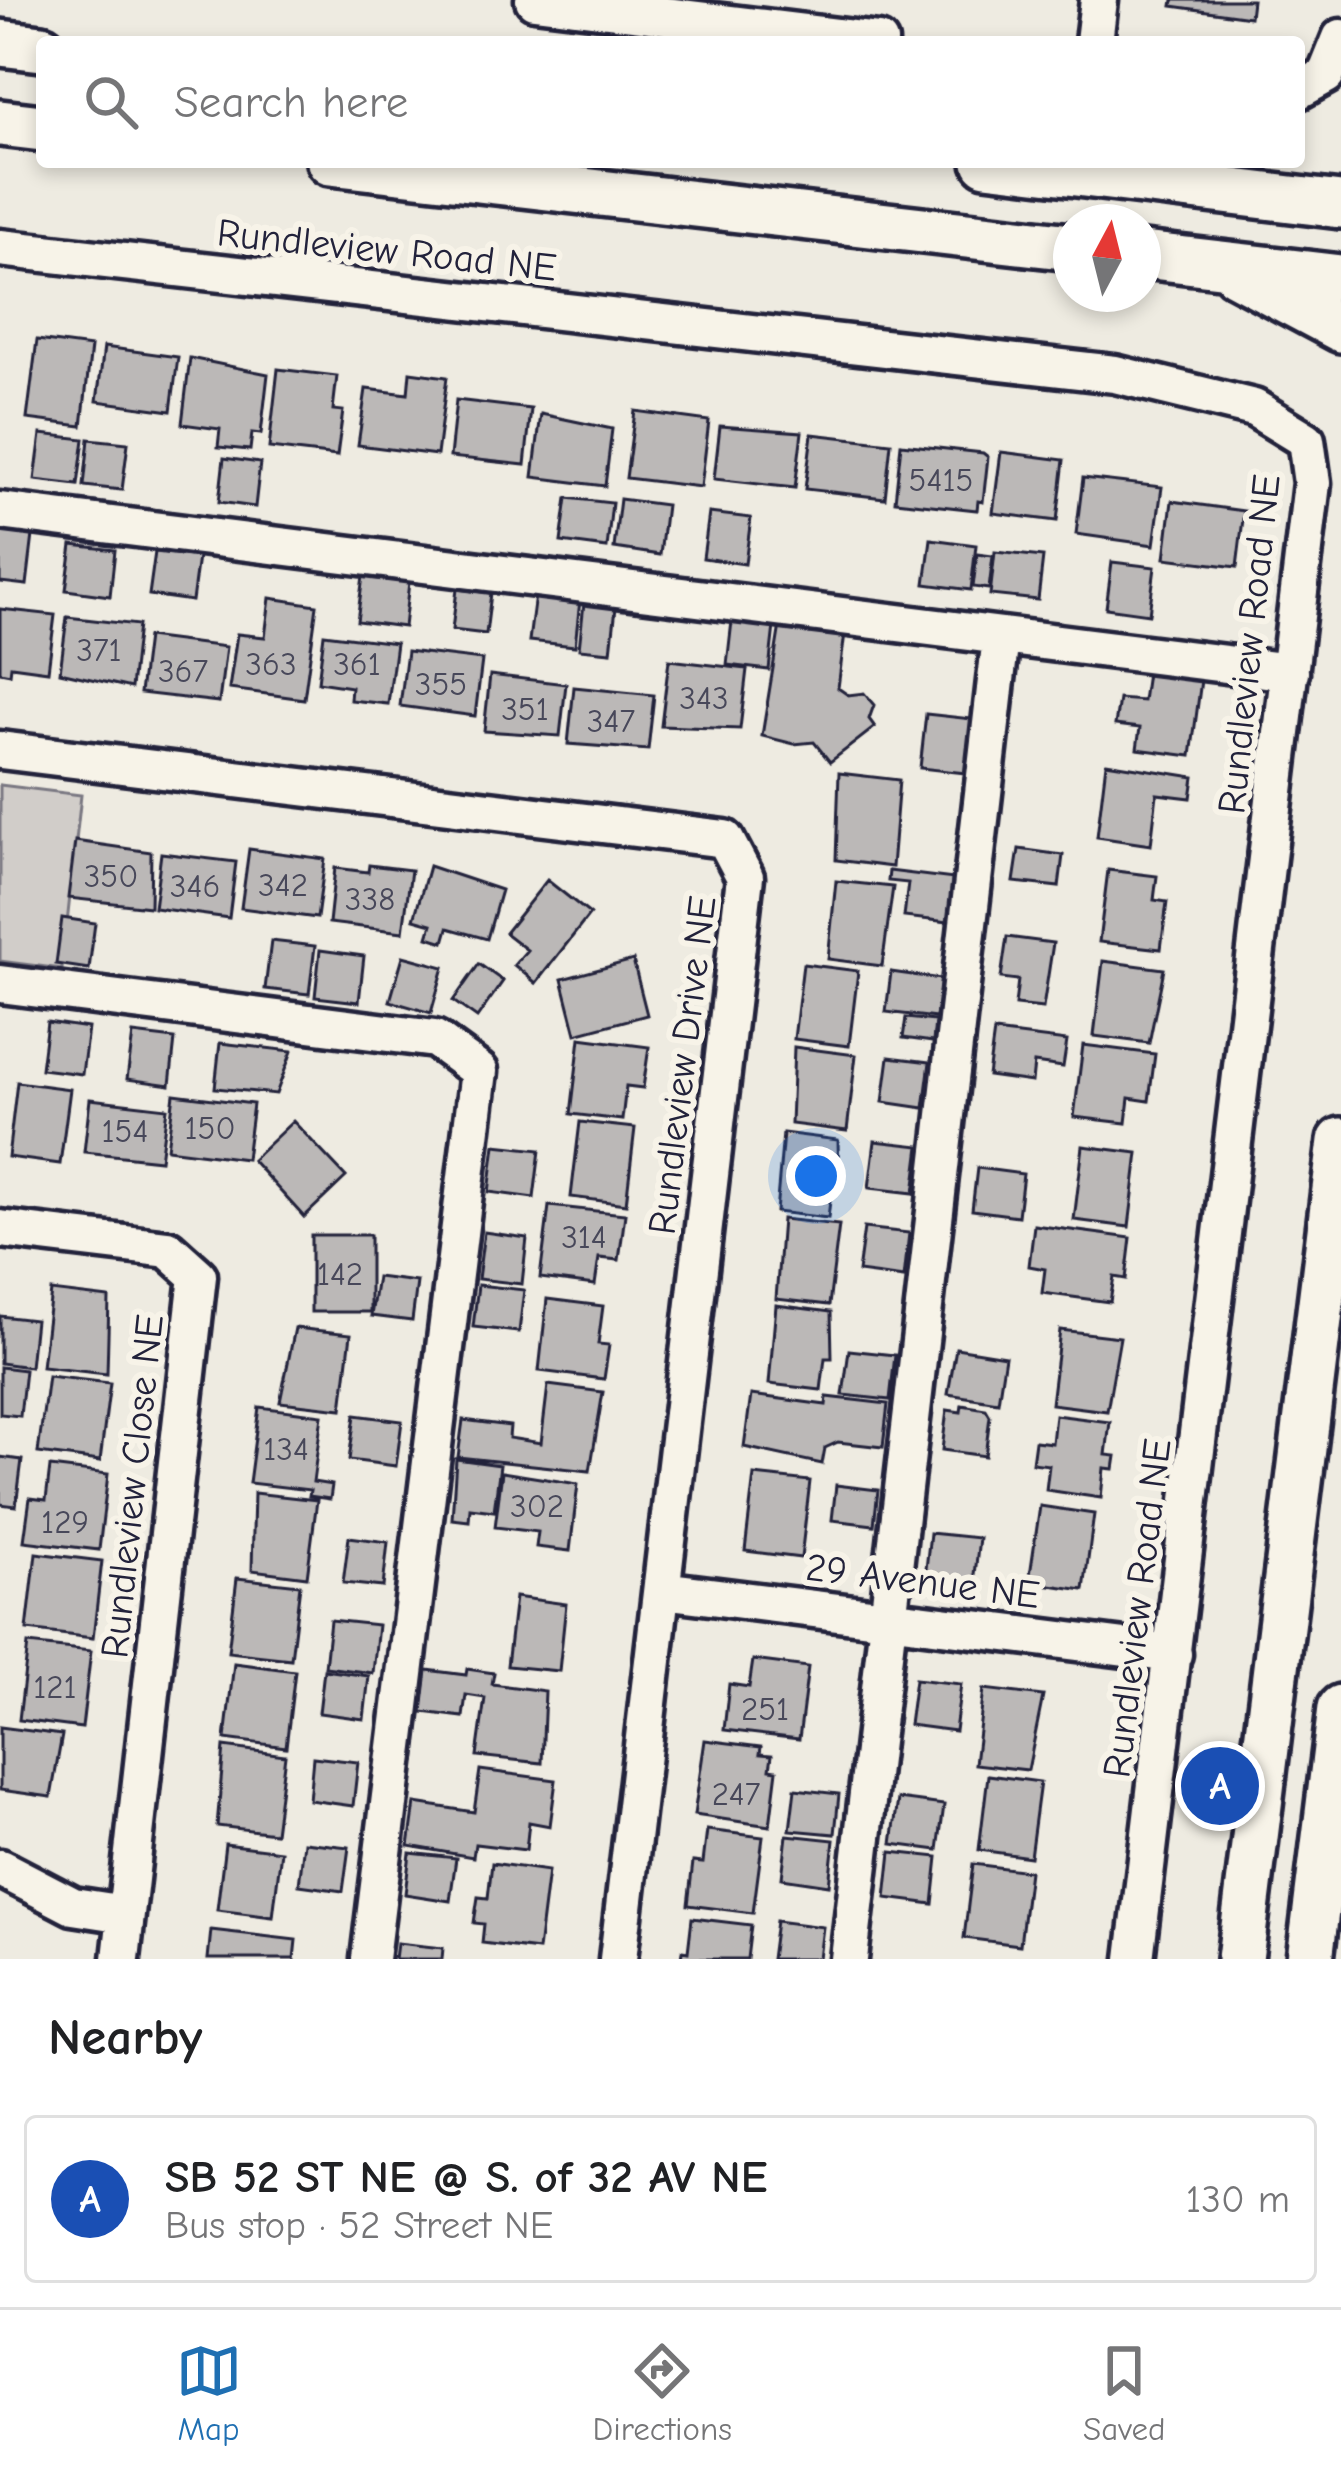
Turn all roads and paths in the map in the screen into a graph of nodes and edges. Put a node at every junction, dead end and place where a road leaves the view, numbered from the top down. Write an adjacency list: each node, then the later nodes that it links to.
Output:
1 (533, 0): 3 (street)
2 (1099, 0): 4 (street)
3 (830, 36)
4 (1095, 36)
5 (1341, 38): 8 (street)
6 (0, 43): 7 (main road)
7 (36, 47)
8 (1305, 87)
9 (0, 123): 10 (main road)
10 (36, 127)
11 (382, 168): 14 (main road)
12 (1038, 168): 13 (main road)
13 (1339, 203)
14 (1053, 245)
15 (0, 248): 22 (street, Rundleview Road NE)
16 (1161, 257): 17 (main road)
17 (1218, 263): 18 (main road); 19 (main road)
18 (1341, 278)
19 (1341, 329)
20 (0, 511): 21 (street)
21 (1001, 637): 22 (street); 28 (street)
22 (1290, 672): 29 (street, Rundleview Road NE)
23 (0, 750): 27 (street, Rundleview Drive NE)
24 (0, 984): 34 (street)
25 (1341, 1141): 38 (main road)
26 (0, 1229): 32 (street, Rundleview Close NE)
27 (662, 1589): 28 (street, 29 Avenue NE); 35 (street, Rundleview Drive NE)
28 (890, 1618): 29 (street, 29 Avenue NE); 36 (street)
29 (1174, 1654): 37 (street, Rundleview Road NE)
30 (1341, 1708): 39 (main road)
31 (0, 1868): 32 (street)
32 (125, 1914): 33 (street, Rundleview Close NE)
33 (121, 1959)
34 (370, 1959)
35 (618, 1959)
36 (849, 1959)
37 (1135, 1959)
38 (1240, 1959)
39 (1310, 1959)

